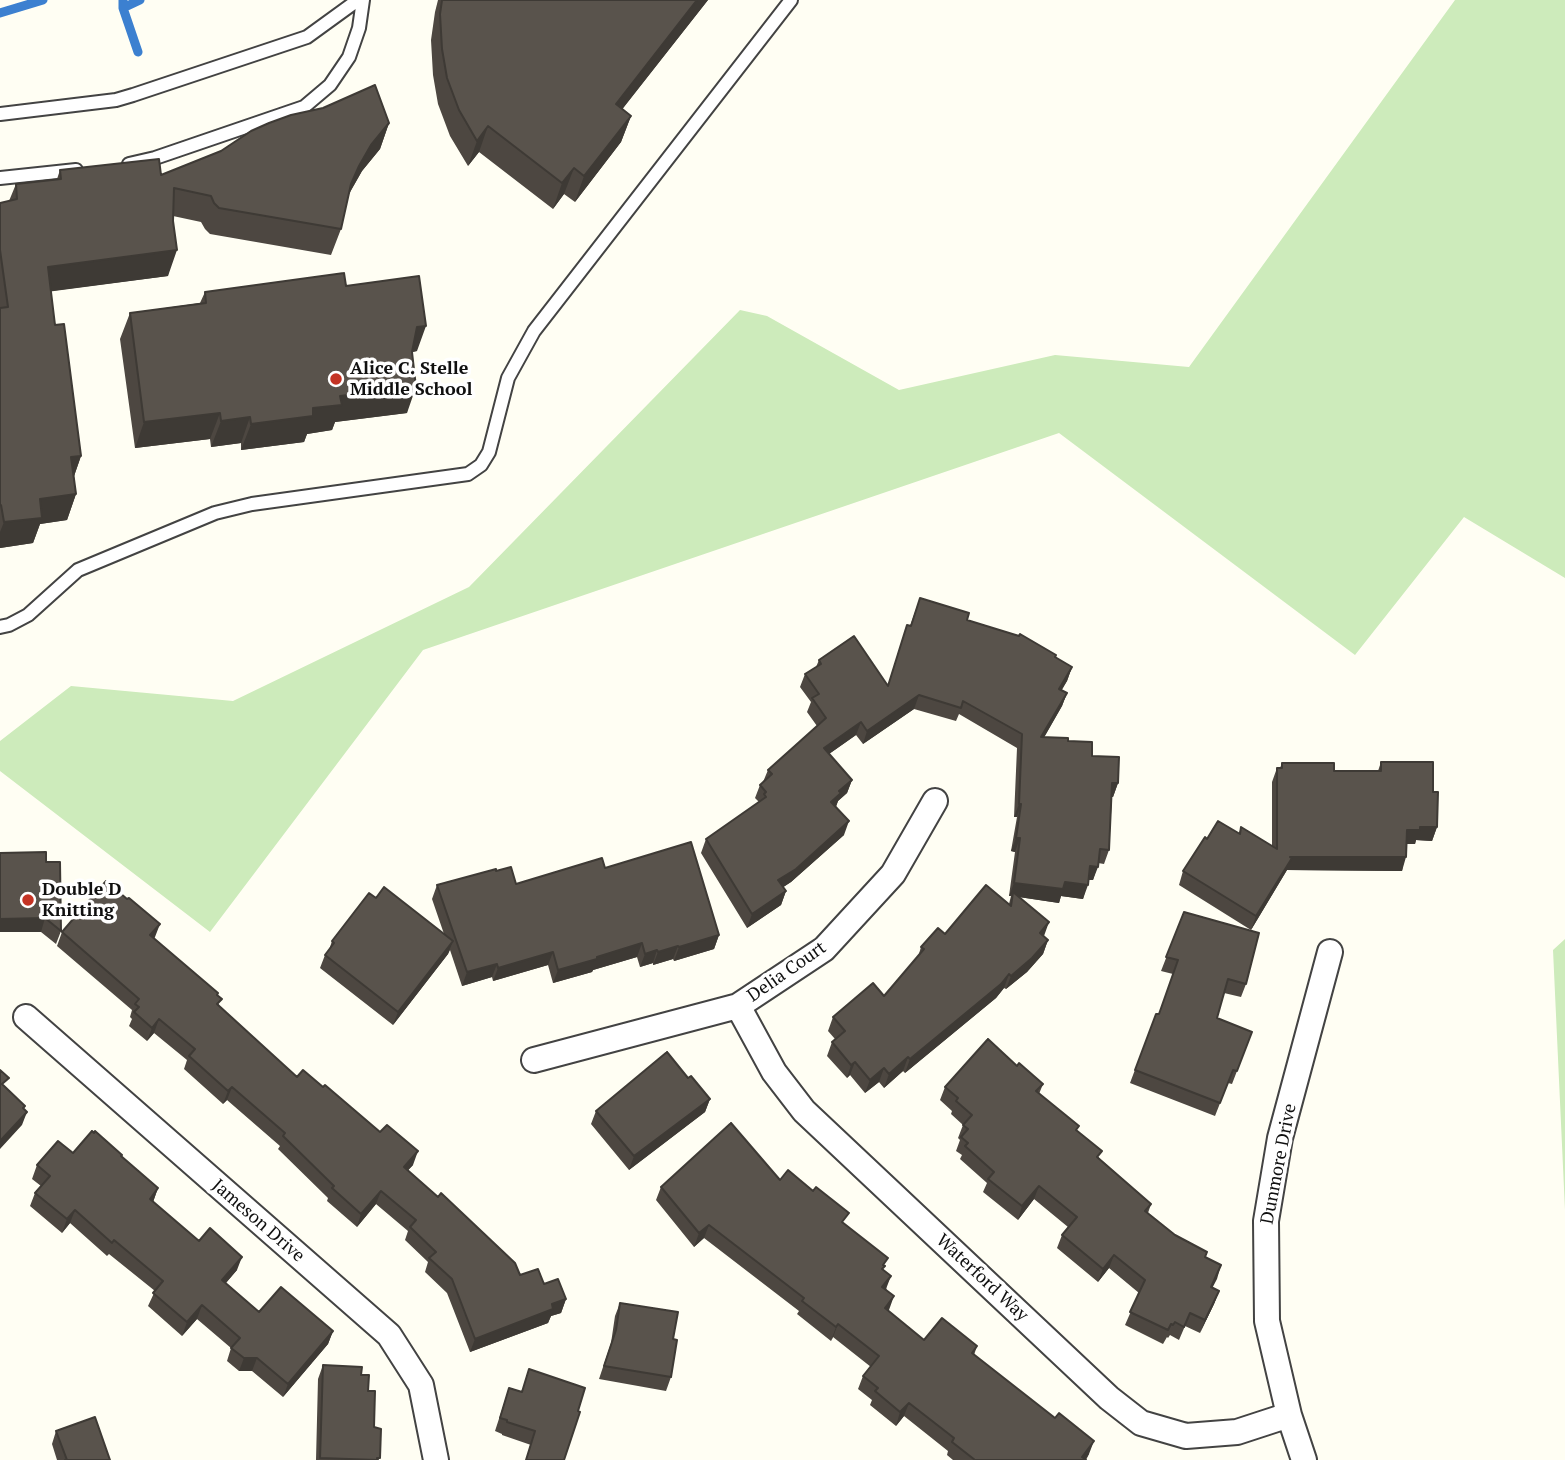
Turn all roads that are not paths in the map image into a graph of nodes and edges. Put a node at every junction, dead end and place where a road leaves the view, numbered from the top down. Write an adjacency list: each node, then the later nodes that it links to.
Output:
1 (361, 0): 3 (lane); 4 (lane)
2 (791, 0): 7 (lane)
3 (0, 114)
4 (123, 164)
5 (82, 169): 6 (lane)
6 (0, 178)
7 (0, 627)
8 (935, 801): 10 (street, Delia Court)
9 (1329, 951): 13 (street, Dunmore Drive)
10 (738, 1006): 12 (street, Delia Court); 13 (street, Waterford Way)
11 (26, 1017): 14 (street, Jameson Drive)
12 (534, 1060)
13 (1289, 1415): 15 (street, Dunmore Drive)
14 (436, 1460)
15 (1304, 1460)

